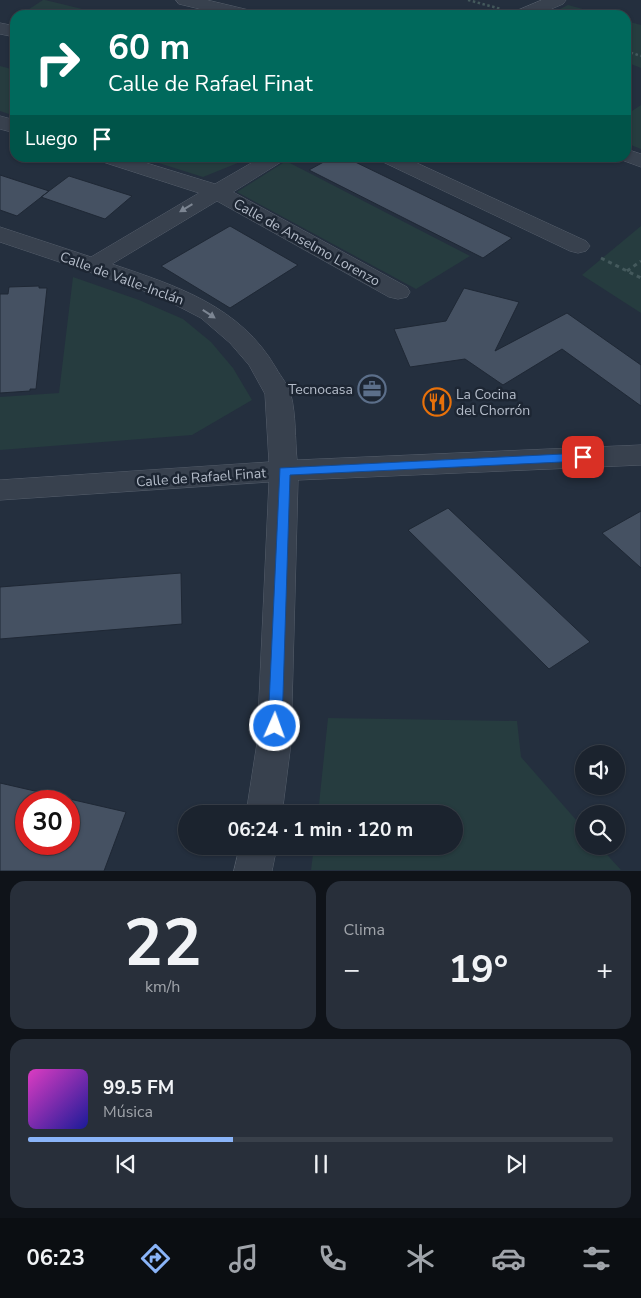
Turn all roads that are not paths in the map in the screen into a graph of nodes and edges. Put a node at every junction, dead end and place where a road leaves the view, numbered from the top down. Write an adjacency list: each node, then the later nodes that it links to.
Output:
1 (185, 0): 3 (street)
2 (557, 0): 4 (street)
3 (226, 10)
4 (534, 10)
5 (123, 162): 8 (street, Calle de Anselmo Lorenzo)
6 (267, 162): 8 (street, Calle de Anselmo Lorenzo)
7 (399, 162): 10 (street)
8 (215, 191): 11 (street, Calle de Anselmo Lorenzo, one-way to 11); 12 (street, Calle de Anselmo Lorenzo)
9 (0, 234): 11 (street, Calle de Valle-Inclán)
10 (578, 246)
11 (92, 266): 14 (street, Calle de Valle-Inclán, one-way to 14)
12 (398, 292)
13 (641, 455): 14 (street, Calle de Rafael Finat)
14 (284, 471): 15 (street, Calle de Rafael Finat); 16 (street, Calle de Valle-Inclán)
15 (0, 490)
16 (265, 805)
17 (257, 855): 18 (street)
18 (254, 870)

